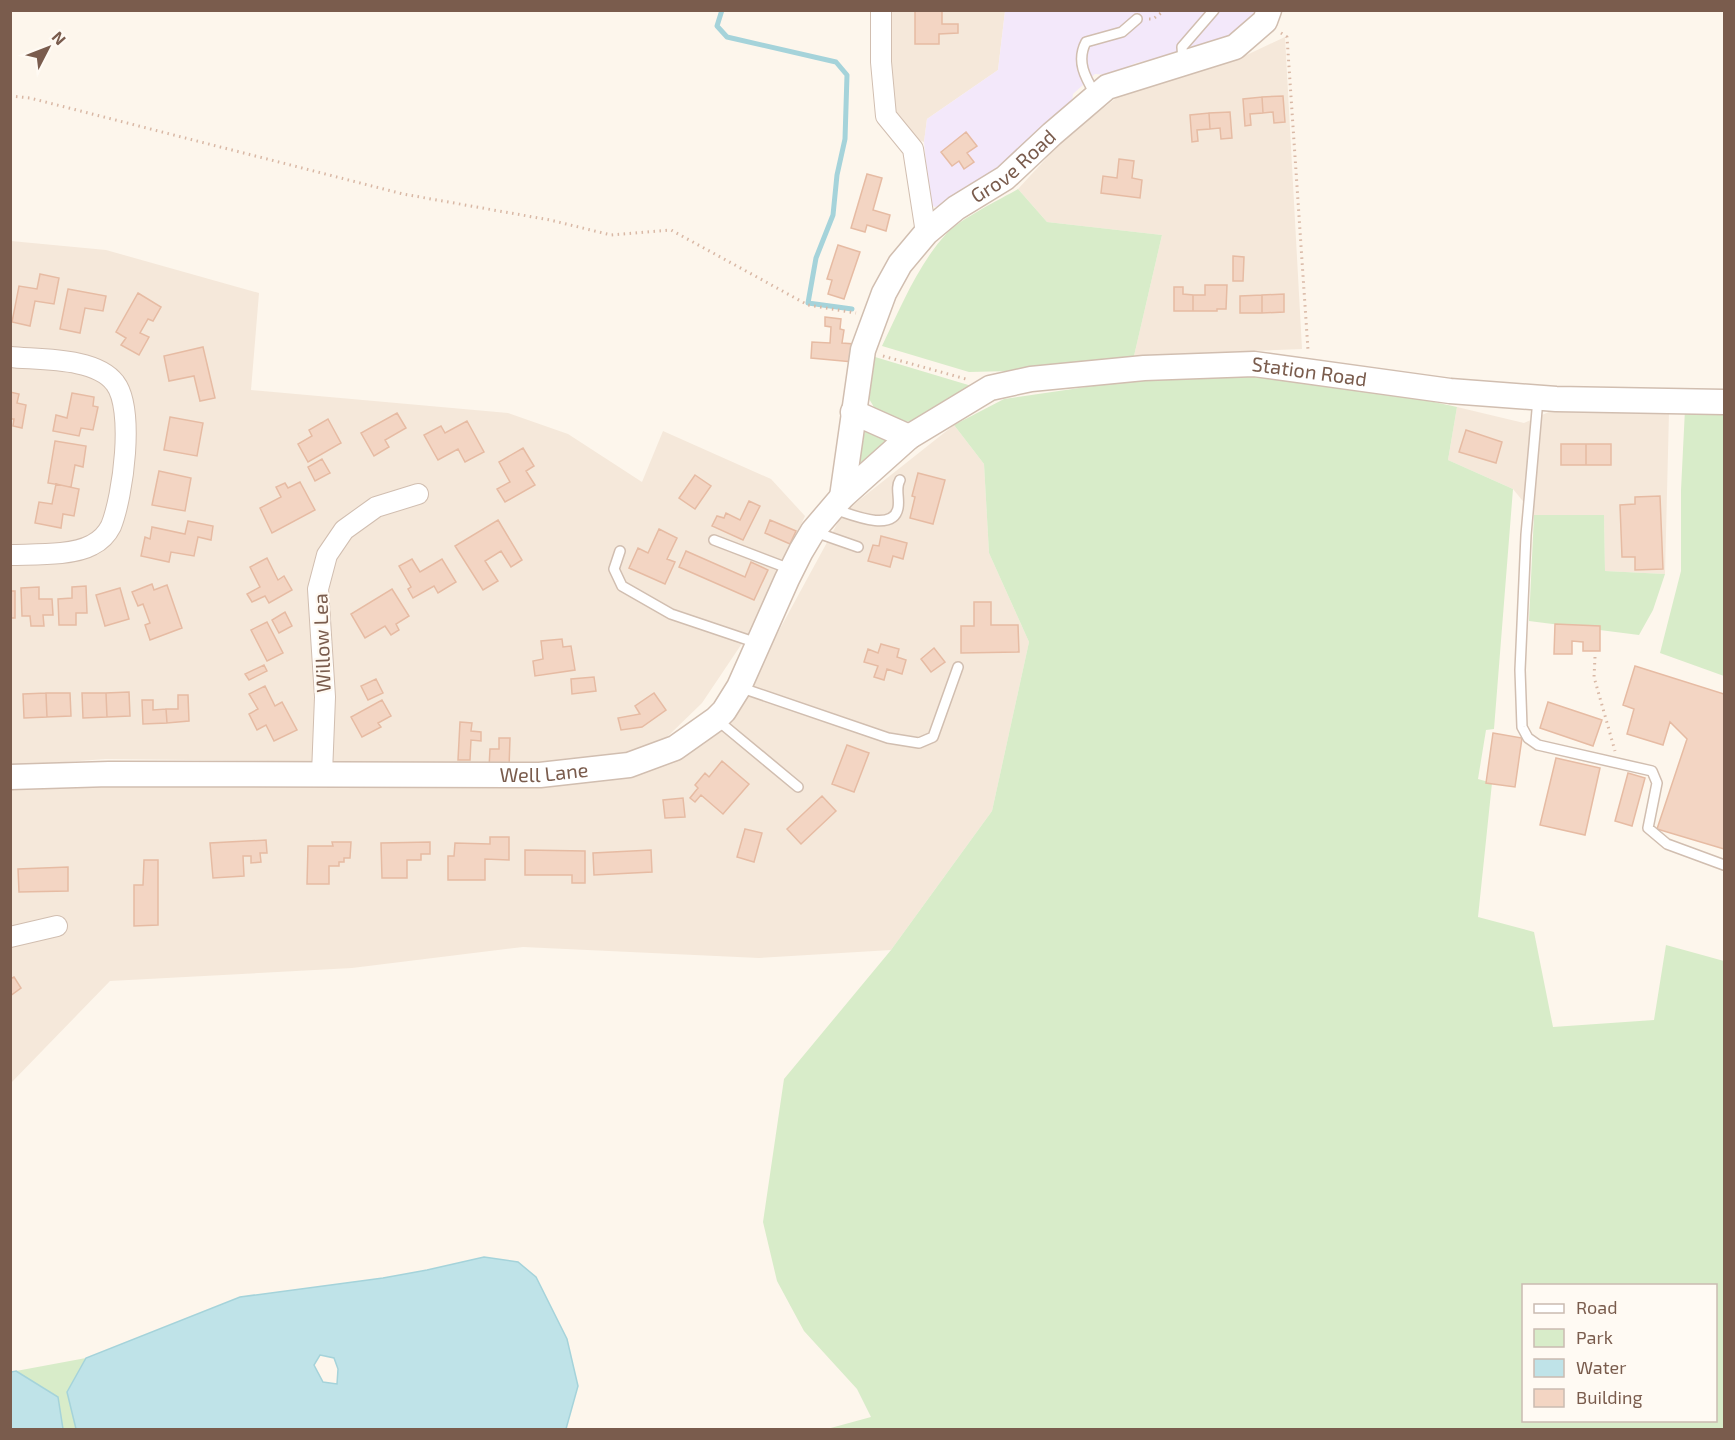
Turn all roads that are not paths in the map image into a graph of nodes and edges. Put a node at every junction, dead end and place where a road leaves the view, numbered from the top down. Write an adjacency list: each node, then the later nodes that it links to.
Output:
1 (881, 10): 7 (street)
2 (1214, 10): 5 (lane)
3 (1267, 16): 5 (street, Grove Road)
4 (1137, 19): 6 (lane)
5 (1183, 64): 6 (street, Grove Road)
6 (1096, 96): 7 (street, Grove Road)
7 (926, 233): 11 (street, Grove Road)
8 (10, 357): 20 (street)
9 (1538, 398): 10 (street, Station Road); 12 (street, Station Road); 29 (lane)
10 (1725, 402)
11 (853, 412): 12 (street); 15 (street, Grove Road)
12 (909, 437): 15 (street, Well Lane)
13 (900, 480): 15 (lane)
14 (418, 494): 26 (street, Willow Lea)
15 (837, 503): 16 (street, Well Lane)
16 (813, 531): 18 (lane); 21 (street, Well Lane)
17 (714, 540): 21 (lane)
18 (858, 548)
19 (620, 551): 22 (lane)
20 (10, 555)
21 (792, 569): 22 (street, Well Lane)
22 (760, 643): 24 (street, Well Lane)
23 (958, 667): 24 (lane)
24 (739, 687): 25 (street, Well Lane)
25 (716, 719): 26 (street, Well Lane); 28 (lane)
26 (322, 774): 27 (street, Well Lane)
27 (10, 777)
28 (798, 787)
29 (1725, 865)
30 (57, 927): 31 (street)
31 (10, 937)

